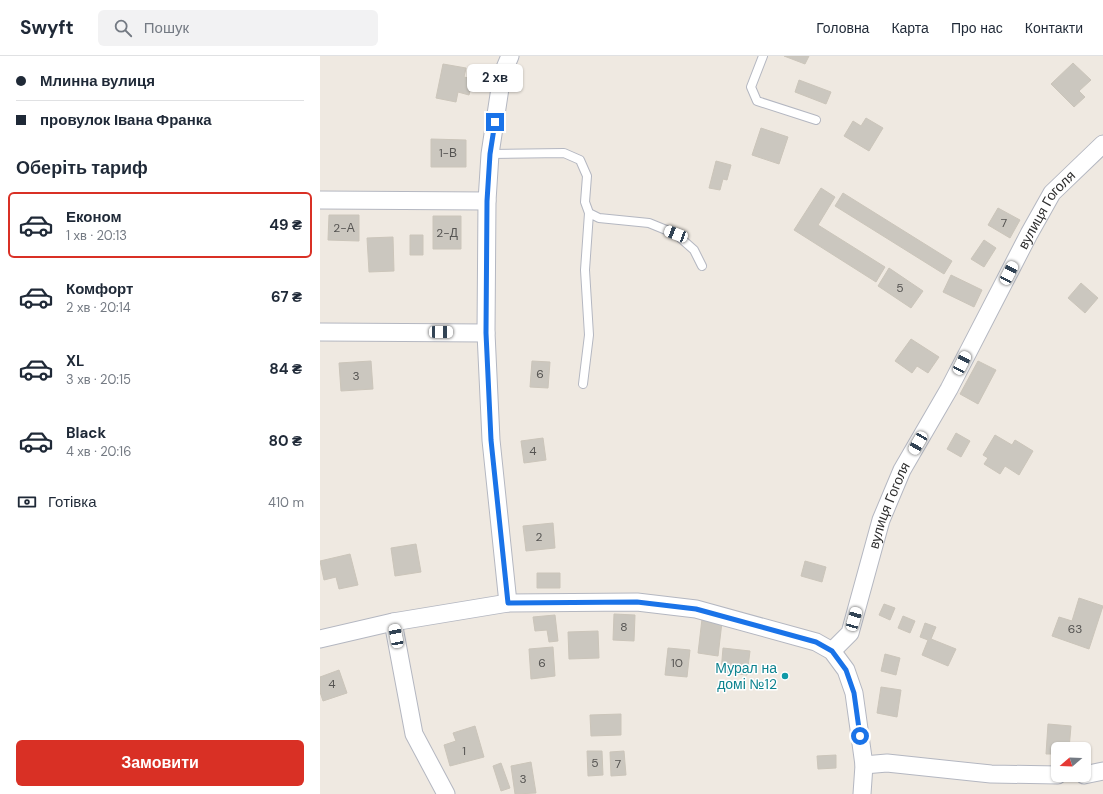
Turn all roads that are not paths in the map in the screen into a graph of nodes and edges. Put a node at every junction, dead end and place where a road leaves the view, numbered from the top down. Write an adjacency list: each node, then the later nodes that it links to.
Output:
1 (510, 56): 5 (street)
2 (763, 56): 3 (lane)
3 (816, 120)
4 (1103, 144): 16 (street, вулиця Гоголя)
5 (490, 154): 7 (street); 8 (lane)
6 (320, 200): 7 (street)
7 (487, 201): 11 (street)
8 (589, 213): 9 (lane); 12 (lane)
9 (702, 266)
10 (320, 332): 11 (street)
11 (486, 333): 13 (street)
12 (583, 384)
13 (508, 603): 14 (street); 16 (street)
14 (393, 622): 15 (street); 21 (street)
15 (320, 639)
16 (832, 651): 17 (street)
17 (864, 765): 20 (street); 22 (street)
18 (1103, 771): 19 (street)
19 (1091, 774)
20 (1051, 775)
21 (446, 794)
22 (862, 794)

